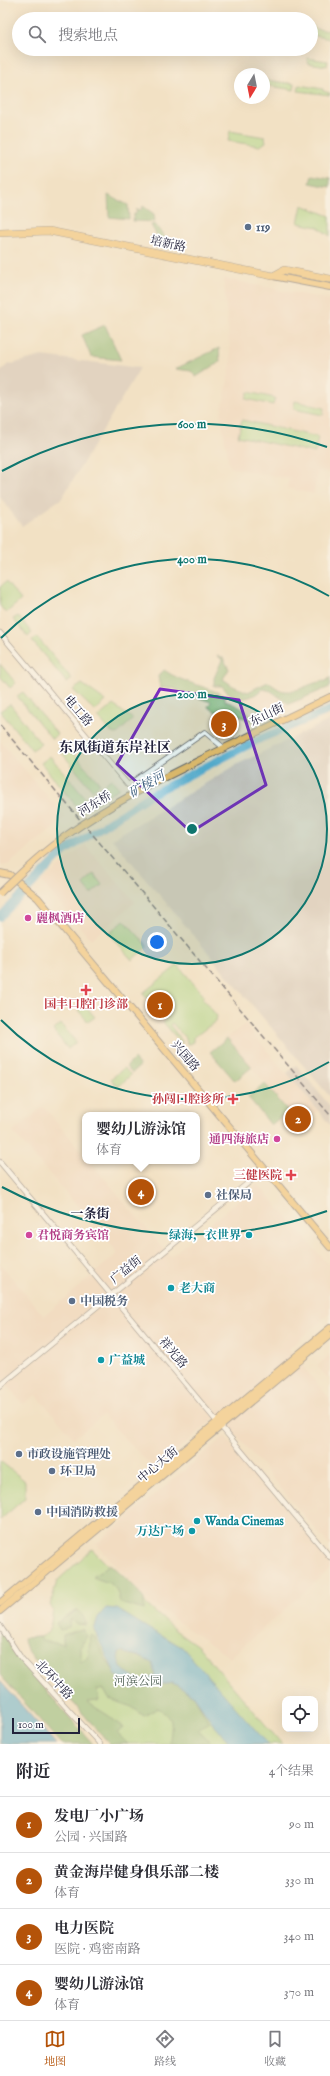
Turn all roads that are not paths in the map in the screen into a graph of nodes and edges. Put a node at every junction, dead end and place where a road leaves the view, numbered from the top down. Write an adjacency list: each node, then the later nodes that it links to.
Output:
1 (0, 233): 2 (highway, 培新路)
2 (273, 276): 3 (highway); 4 (main road, 培新路)
3 (330, 279)
4 (330, 287)
5 (0, 633): 7 (street, 电工路)
6 (330, 697): 7 (main road, 东山街)
7 (224, 748): 8 (main road, 东山街)
8 (214, 753): 10 (main road, 河东桥, bridge)
9 (0, 873): 12 (main road, 兴国路)
10 (0, 893)
11 (0, 1162): 14 (street, 祥光路)
12 (264, 1169): 13 (main road, 兴国路); 14 (street, 广益街)
13 (330, 1247)
14 (111, 1295): 18 (street, 广益街); 19 (street, 祥光路)
15 (330, 1328): 17 (main road, 中心大街)
16 (330, 1335): 17 (main road, 中心大街)
17 (299, 1358): 19 (main road, 中心大街)
18 (0, 1386)
19 (220, 1424): 20 (street, 祥光路); 21 (main road, 中心大街); 22 (main road, 中心大街)
20 (330, 1556)
21 (0, 1603)
22 (0, 1611)
23 (0, 1626): 24 (street, 北环中路)
24 (100, 1744)

